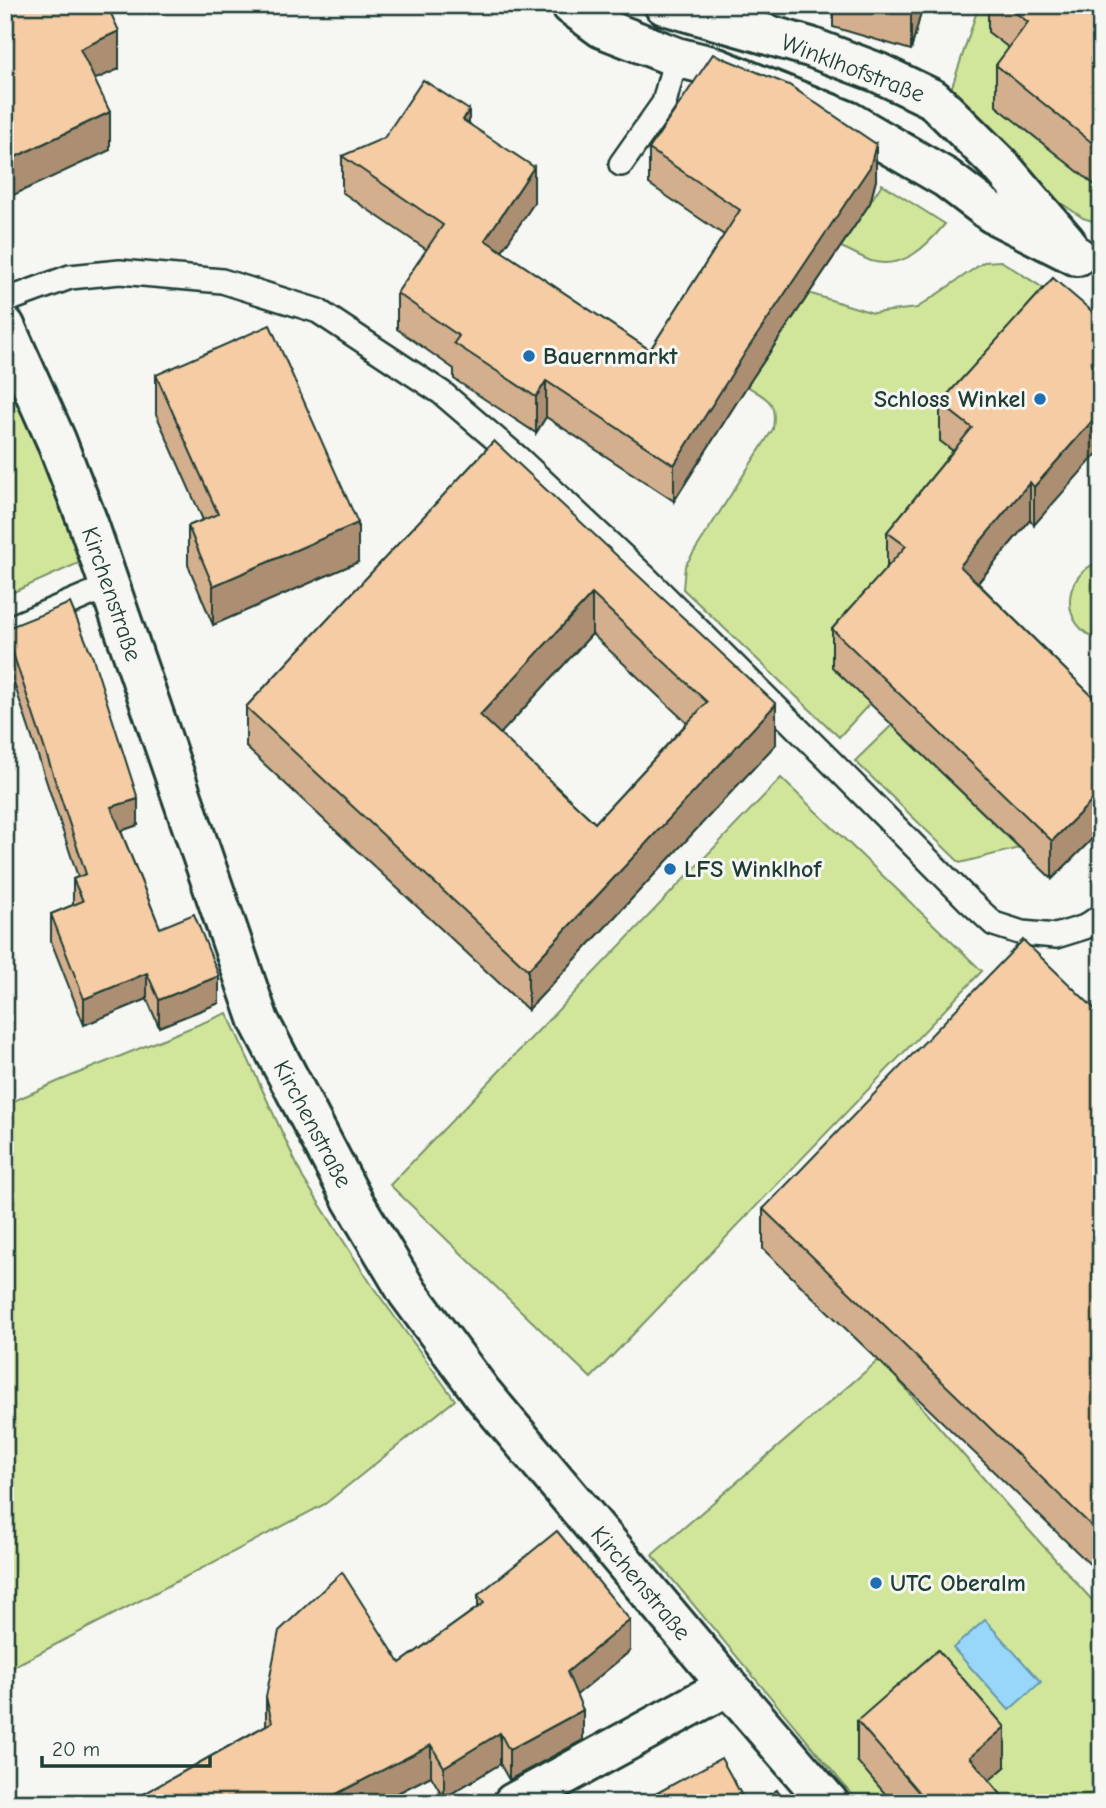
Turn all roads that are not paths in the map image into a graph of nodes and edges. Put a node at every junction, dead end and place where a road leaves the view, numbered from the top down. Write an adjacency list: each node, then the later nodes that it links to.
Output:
1 (571, 5): 3 (street)
2 (664, 5): 5 (street, Winklhofstraße)
3 (676, 57): 4 (lane); 5 (street)
4 (621, 164)
5 (1089, 262)
6 (5, 301): 10 (lane)
7 (5, 326): 8 (street, Kirchenstraße)
8 (109, 586): 9 (lane); 11 (street, Kirchenstraße)
9 (5, 630)
10 (1101, 916)
11 (728, 1686): 12 (street); 13 (street, Kirchenstraße)
12 (513, 1803)
13 (829, 1803)

